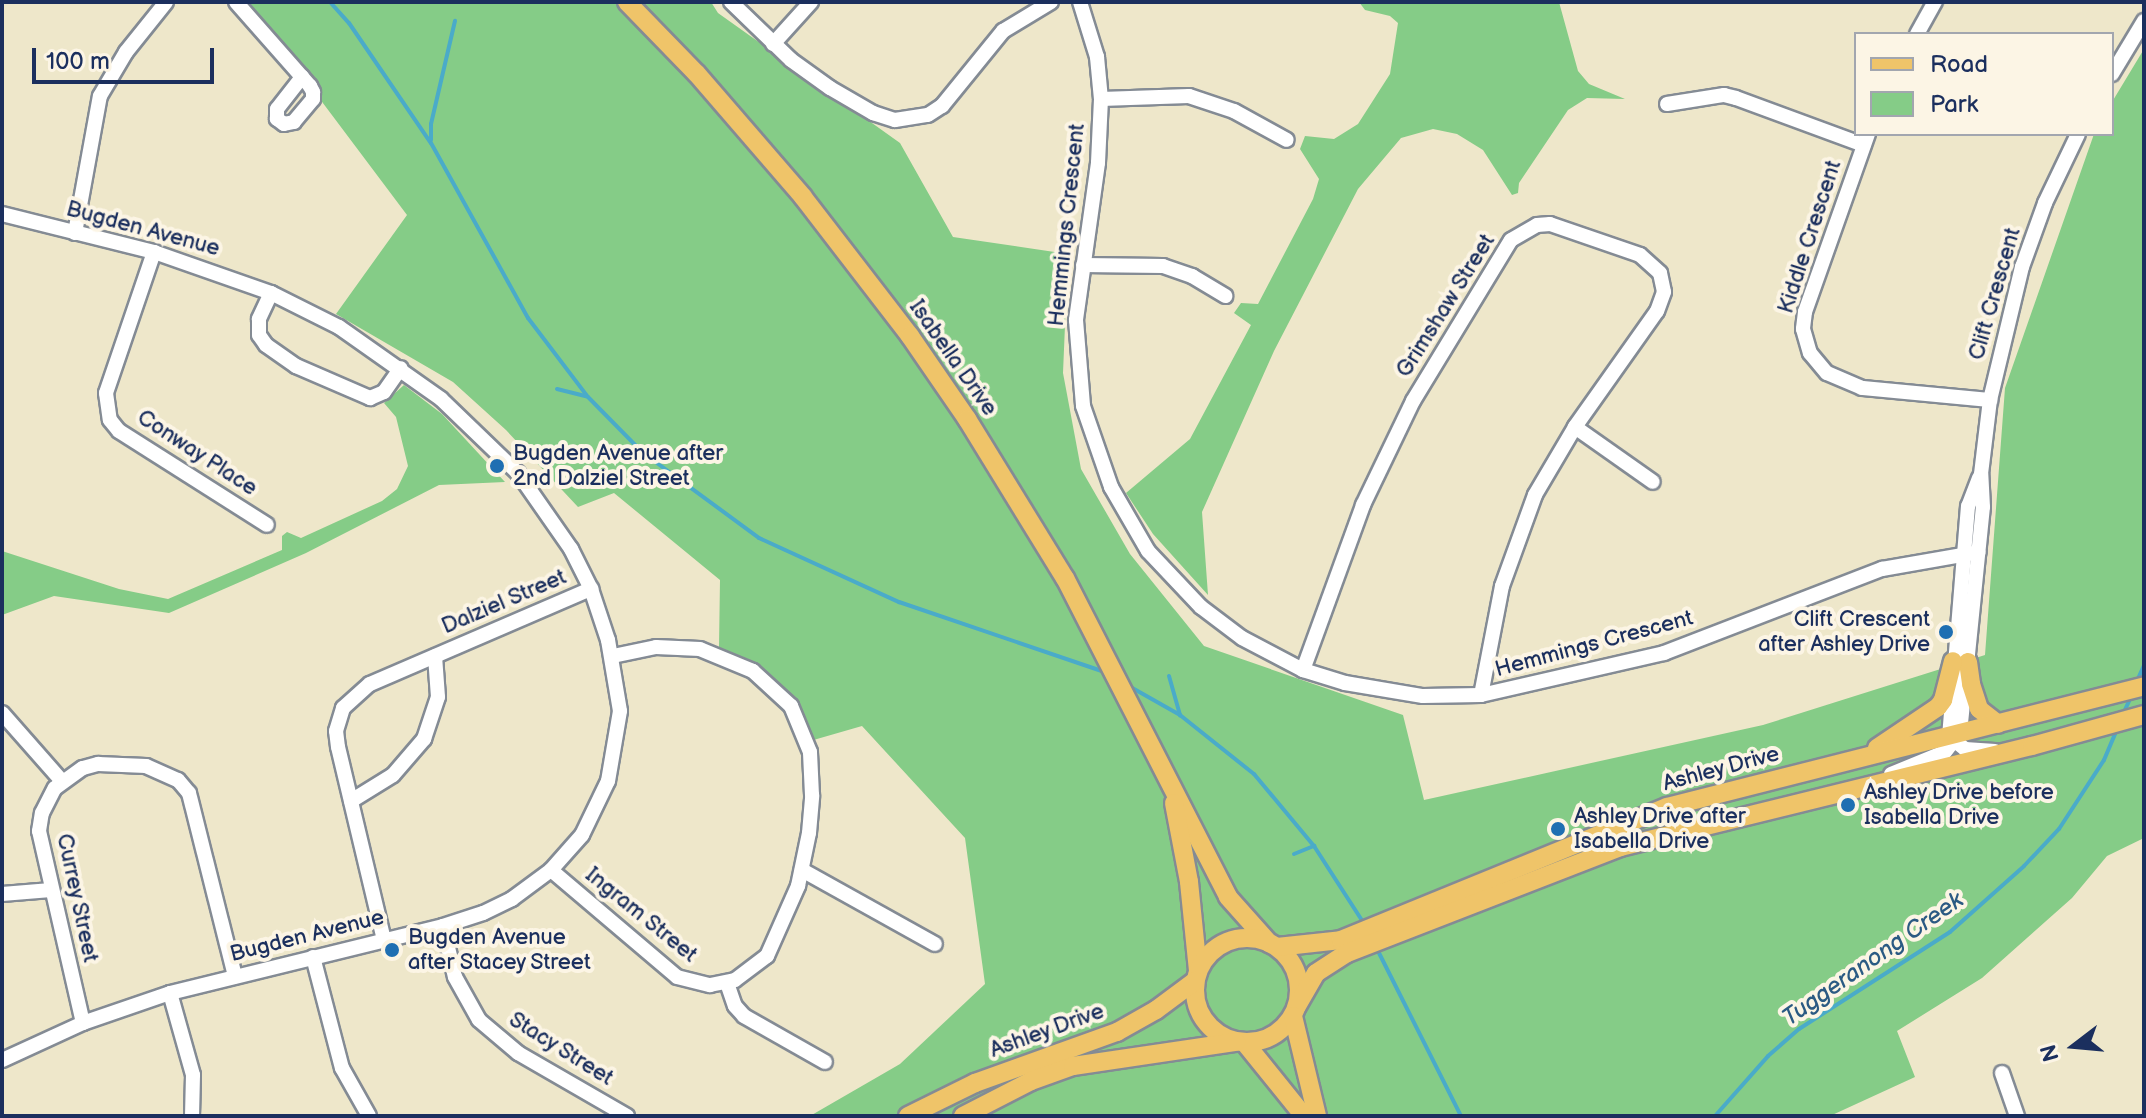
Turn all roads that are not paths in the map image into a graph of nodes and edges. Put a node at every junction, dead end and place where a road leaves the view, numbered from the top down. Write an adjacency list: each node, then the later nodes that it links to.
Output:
1 (166, 2): 21 (street)
2 (236, 2): 13 (street)
3 (627, 2): 46 (main road, Isabella Drive)
4 (731, 2): 11 (street)
5 (811, 2): 11 (street)
6 (1051, 2): 11 (street)
7 (1080, 2): 14 (street, Hemmings Crescent)
8 (1935, 2): 10 (street)
9 (2144, 21): 12 (street)
10 (1918, 32)
11 (773, 44)
12 (2114, 71)
13 (302, 77)
14 (1101, 99): 19 (street); 23 (street, Hemmings Crescent)
15 (1667, 104): 16 (street)
16 (1854, 135)
17 (2077, 136): 27 (street, Clift Crescent)
18 (1866, 139): 27 (street, Kiddle Crescent)
19 (1287, 140)
20 (2, 214): 21 (street, Bugden Avenue)
21 (75, 233): 22 (street, Bugden Avenue)
22 (154, 252): 24 (street, Bugden Avenue); 30 (street, Conway Place)
23 (1083, 265): 25 (street); 36 (street, Hemmings Crescent)
24 (271, 293): 26 (street, Bugden Avenue); 26 (street)
25 (1225, 296)
26 (401, 368): 32 (street, Bugden Avenue)
27 (1990, 400): 31 (street, Clift Crescent)
28 (1575, 427): 29 (street); 36 (street, Grimshaw Street); 38 (street, Grimshaw Street)
29 (1653, 482)
30 (267, 525)
31 (1972, 554): 35 (street, Clift Crescent); 38 (street, Hemmings Crescent)
32 (591, 589): 33 (street, Dalziel Street); 34 (street, Bugden Avenue)
33 (435, 656): 48 (street, Dalziel Street); 48 (street, Dalziel Street)
34 (613, 656): 49 (street, Bugden Avenue); 50 (street)
35 (1961, 661): 41 (main road); 42 (street, Clift Crescent); 44 (main road)
36 (1303, 670): 38 (street, Hemmings Crescent)
37 (2144, 686): 41 (main road, Ashley Drive)
38 (1481, 695)
39 (2, 713): 45 (street)
40 (2144, 715): 43 (main road, Ashley Drive)
41 (1998, 724): 42 (main road, Ashley Drive)
42 (1955, 737): 43 (street); 44 (main road, Ashley Drive); 47 (street)
43 (2011, 751): 47 (main road, Ashley Drive)
44 (1865, 757): 53 (main road, Ashley Drive)
45 (62, 781): 51 (street, Currey Street); 60 (street)
46 (1171, 788): 57 (main road, Isabella Drive); 61 (main road, Isabella Drive)
47 (1852, 789): 53 (main road, Ashley Drive)
48 (351, 801): 55 (street, Dalziel Street)
49 (551, 870): 54 (street, Bugden Avenue); 62 (street, Ingram Street)
50 (802, 870): 56 (street); 62 (street)
51 (51, 890): 52 (street); 65 (street, Currey Street)
52 (2, 894)
53 (1411, 922): 58 (main road, Ashley Drive)
54 (443, 926): 55 (street, Bugden Avenue); 72 (street, Stacy Street)
55 (384, 940): 59 (street, Bugden Avenue)
56 (935, 944)
57 (1273, 945): 58 (main road, Ashley Drive); 61 (main road); 64 (main road)
58 (1344, 946): 64 (main road, Ashley Drive)
59 (313, 957): 60 (street, Bugden Avenue); 71 (street)
60 (235, 976): 63 (street, Bugden Avenue)
61 (1196, 976): 66 (main road); 73 (main road, Ashley Drive)
62 (727, 983): 68 (street)
63 (170, 993): 65 (street, Bugden Avenue); 70 (street)
64 (1295, 1011): 66 (main road); 76 (main road)
65 (83, 1023): 67 (street, Bugden Avenue)
66 (1241, 1042): 74 (main road, Ashley Drive); 75 (main road)
67 (2, 1060)
68 (825, 1062)
69 (2002, 1073): 77 (street)
70 (192, 1116)
71 (369, 1116)
72 (627, 1116)
73 (908, 1116)
74 (963, 1116)
75 (1304, 1116)
76 (1317, 1116)
77 (2017, 1116)

